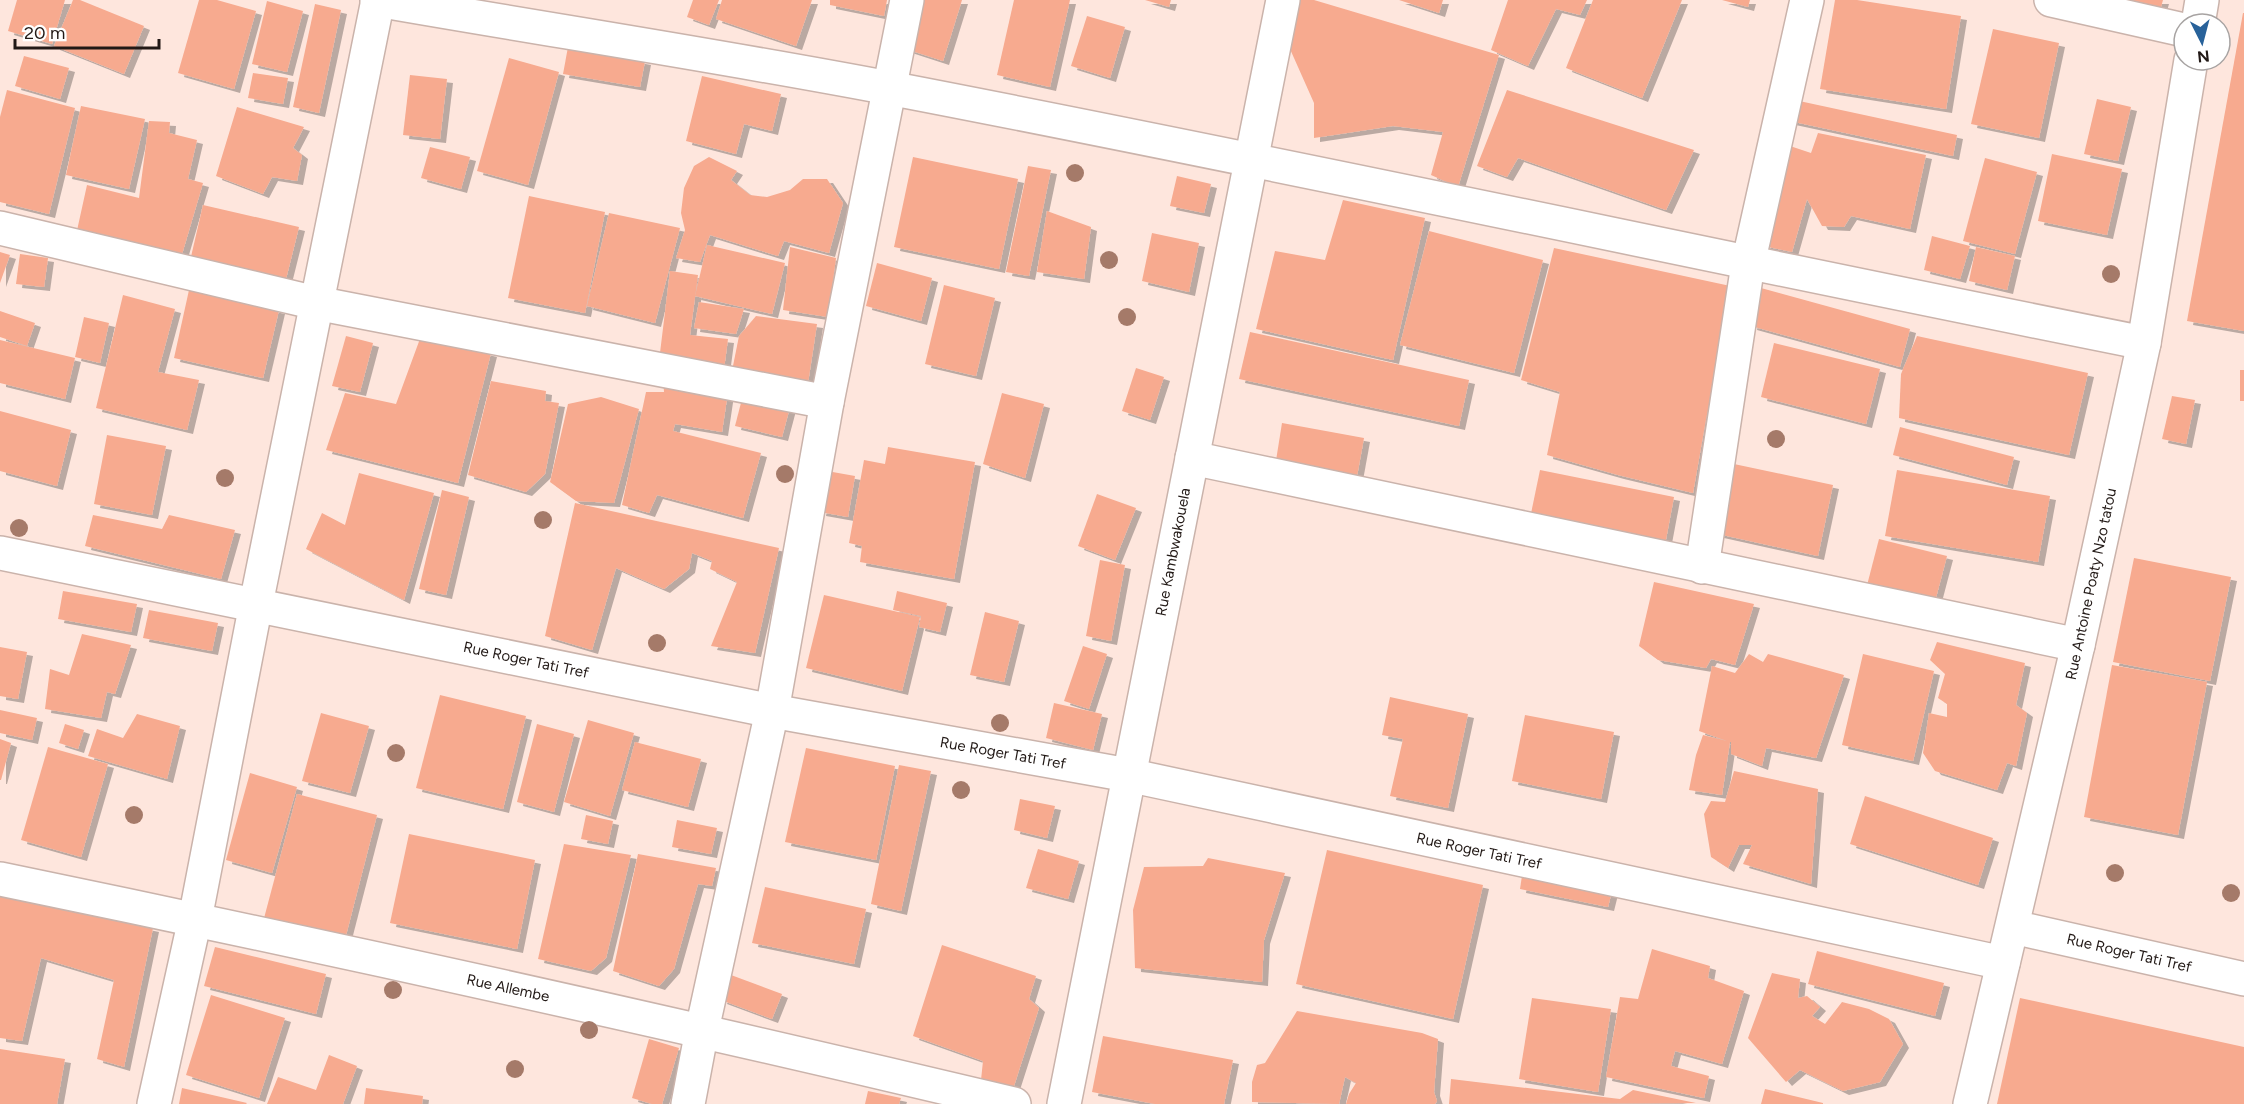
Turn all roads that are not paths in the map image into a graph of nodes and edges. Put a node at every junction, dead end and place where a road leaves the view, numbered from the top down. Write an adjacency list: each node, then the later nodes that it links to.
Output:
1 (377, 0): 8 (street); 12 (street)
2 (907, 0): 8 (street)
3 (1283, 0): 9 (street, Rue Kambwakouela)
4 (1807, 0): 11 (street)
5 (2051, 0): 6 (street)
6 (2172, 27)
7 (2190, 72): 13 (street, Rue Antoine Poaty Nzo tatou)
8 (888, 88): 9 (street); 14 (street)
9 (1251, 160): 11 (street); 15 (street, Rue Kambwakouela)
10 (0, 228): 12 (street)
11 (1749, 264): 13 (street); 17 (street)
12 (316, 303): 14 (street); 18 (street)
13 (2144, 343): 19 (street, Rue Antoine Poaty Nzo tatou)
14 (827, 402): 20 (street)
15 (1192, 459): 17 (street); 21 (street, Rue Kambwakouela)
16 (0, 553): 18 (street, Rue Roger Tati Tref)
17 (1702, 567): 19 (street)
18 (256, 604): 20 (street, Rue Roger Tati Tref); 23 (street)
19 (2078, 645): 24 (street, Rue Antoine Poaty Nzo tatou)
20 (772, 711): 21 (street, Rue Roger Tati Tref); 27 (street)
21 (1128, 776): 25 (street, Rue Roger Tati Tref); 31 (street, Rue Kambwakouela)
22 (0, 879): 23 (street, Rue Allembe)
23 (195, 919): 27 (street, Rue Allembe); 28 (street)
24 (2013, 927): 25 (street, Rue Antoine Poaty Nzo tatou); 26 (street, Rue Roger Tati Tref)
25 (2003, 963): 32 (street, Rue Antoine Poaty Nzo tatou)
26 (2244, 979)
27 (702, 1030): 29 (street); 30 (street, Rue Allembe)
28 (154, 1104)
29 (688, 1104)
30 (1014, 1104)
31 (1064, 1104)
32 (1970, 1104)

